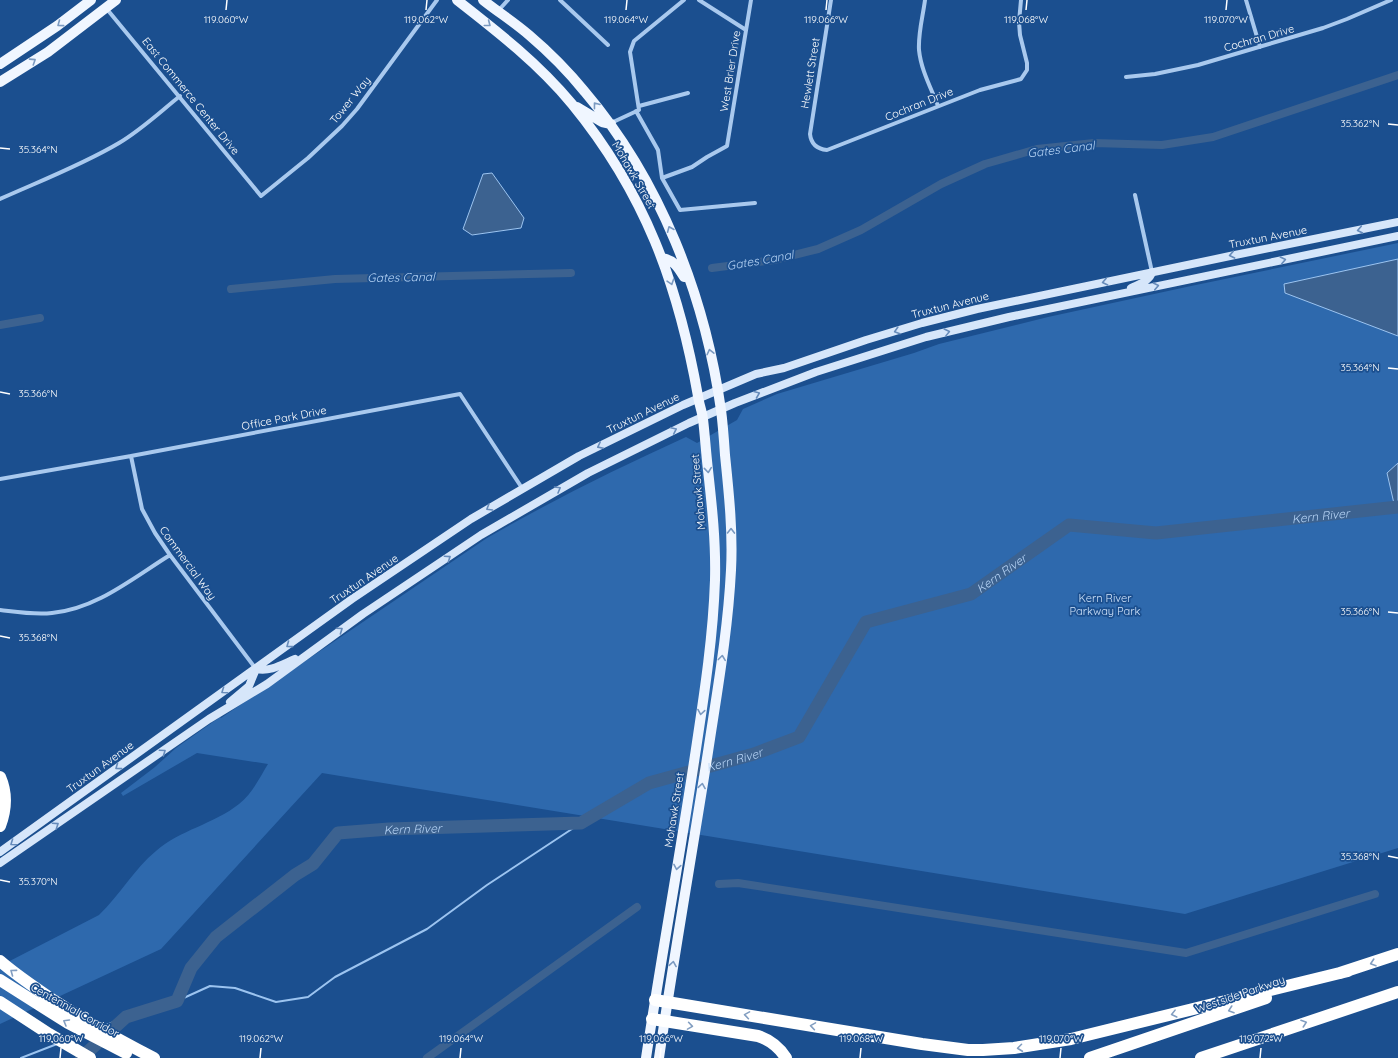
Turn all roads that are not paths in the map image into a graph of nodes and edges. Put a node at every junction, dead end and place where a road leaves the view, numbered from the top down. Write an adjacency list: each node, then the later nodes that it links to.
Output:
1 (91, 0): 21 (main road, one-way to 21)
2 (116, 0): 16 (main road)
3 (437, 0): 34 (street, Tower Way)
4 (457, 0): 26 (main road, Mohawk Street, one-way to 26)
5 (483, 0): 17 (main road, Mohawk Street)
6 (508, 0): 17 (street)
7 (560, 0): 19 (street)
8 (684, 0): 27 (street)
9 (699, 0): 18 (street)
10 (751, 0): 18 (street, West Brier Drive)
11 (831, 0): 31 (street, Hewlett Street)
12 (925, 0): 28 (street)
13 (1021, 0): 28 (street, Cochran Drive)
14 (1246, 0): 20 (street)
15 (1392, 0): 20 (street, Cochran Drive)
16 (106, 8): 23 (main road, one-way to 16); 25 (street, East Commerce Center Drive)
17 (498, 11): 30 (main road, Mohawk Street, one-way to 17)
18 (746, 30): 32 (street, West Brier Drive)
19 (608, 45)
20 (1260, 47): 22 (street, Cochran Drive)
21 (0, 64)
22 (1126, 77)
23 (0, 82)
24 (688, 93): 27 (street)
25 (180, 96): 34 (street, East Commerce Center Drive); 35 (street)
26 (571, 102): 30 (main road); 39 (main road, Mohawk Street)
27 (638, 106): 29 (street)
28 (938, 106): 31 (street, Cochran Drive)
29 (636, 111): 30 (street); 32 (street)
30 (611, 124): 41 (main road, Mohawk Street, one-way to 30)
31 (816, 147)
32 (662, 178): 36 (street)
33 (1135, 195): 40 (street)
34 (261, 196)
35 (0, 198)
36 (755, 203)
37 (1398, 222): 40 (main road, Truxtun Avenue, one-way to 40)
38 (1398, 236): 42 (main road, Truxtun Avenue, one-way to 38)
39 (662, 258): 41 (main road); 44 (main road, Mohawk Street, one-way to 44)
40 (1152, 272): 42 (main road); 43 (main road, Truxtun Avenue, one-way to 43)
41 (692, 288): 43 (main road, Mohawk Street, one-way to 41)
42 (1119, 294): 45 (main road, Truxtun Avenue, one-way to 42)
43 (717, 390): 44 (main road, Truxtun Avenue); 45 (main road, Mohawk Street)
44 (698, 399): 46 (main road, Mohawk Street); 49 (main road, Truxtun Avenue, one-way to 49)
45 (720, 409): 46 (main road, Truxtun Avenue); 66 (main road, Mohawk Street, one-way to 45)
46 (703, 417): 52 (main road, Truxtun Avenue, one-way to 46); 66 (main road, Mohawk Street, one-way to 66)
47 (131, 456): 48 (street, Office Park Drive); 49 (street, Office Park Drive); 50 (street, Commercial Way)
48 (0, 479)
49 (522, 488): 53 (main road, Truxtun Avenue, one-way to 53)
50 (170, 555): 51 (street); 53 (street, Commercial Way)
51 (0, 610)
52 (308, 653): 53 (main road); 54 (main road, Truxtun Avenue)
53 (256, 669): 54 (main road); 55 (main road, Truxtun Avenue, one-way to 55)
54 (209, 719): 57 (main road, Truxtun Avenue, one-way to 54)
55 (155, 740): 57 (main road); 59 (main road, Truxtun Avenue, one-way to 59)
56 (0, 777): 58 (highway)
57 (110, 789): 60 (main road, Truxtun Avenue, one-way to 57)
58 (0, 826)
59 (0, 852)
60 (0, 863)
61 (1398, 954): 63 (highway, Westside Parkway, one-way to 63)
62 (0, 961): 72 (highway, one-way to 62)
63 (1348, 971): 66 (highway, one-way to 66); 76 (highway, Westside Parkway, one-way to 76)
64 (0, 980): 71 (highway, Centennial Corridor, one-way to 64)
65 (1398, 992): 77 (highway, one-way to 65)
66 (661, 1001): 68 (main road, Mohawk Street); 69 (main road, Mohawk Street)
67 (0, 1002): 70 (highway)
68 (652, 1019): 69 (highway); 73 (main road, Mohawk Street)
69 (664, 1022): 74 (main road, Mohawk Street); 75 (highway, one-way to 75)
70 (90, 1058)
71 (138, 1058)
72 (154, 1058)
73 (646, 1058)
74 (659, 1058)
75 (786, 1058)
76 (1090, 1058)
77 (1201, 1058)

